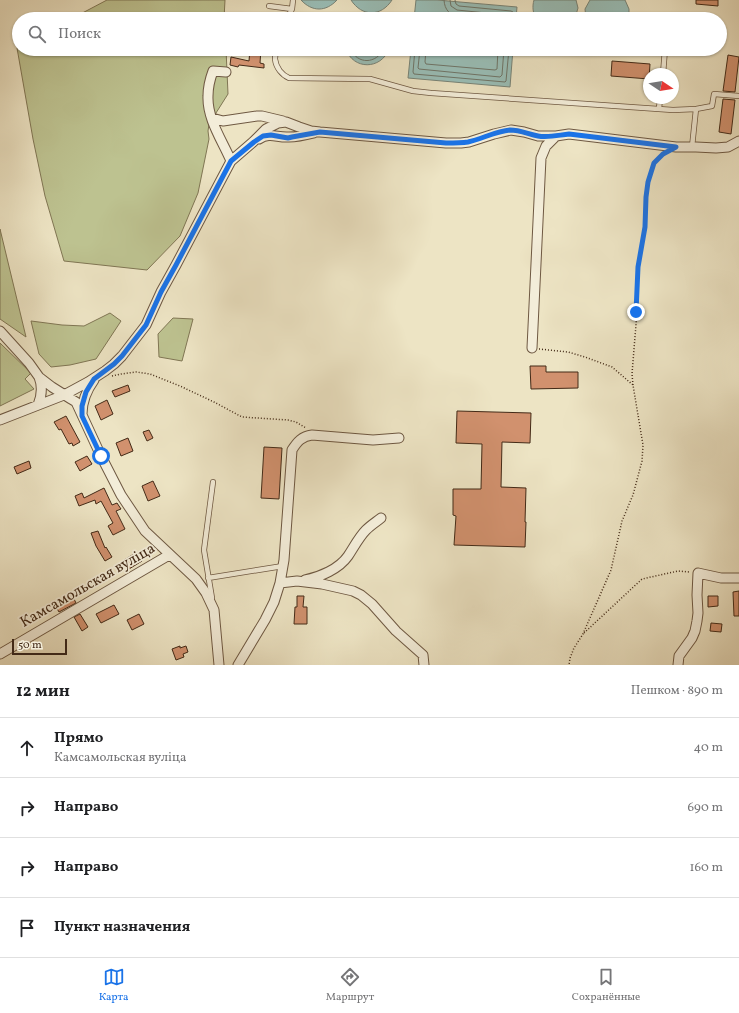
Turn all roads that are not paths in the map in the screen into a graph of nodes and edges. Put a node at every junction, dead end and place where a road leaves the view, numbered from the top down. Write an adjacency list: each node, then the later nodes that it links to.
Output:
1 (293, 0): 3 (lane)
2 (269, 6): 3 (lane)
3 (292, 9): 4 (lane)
4 (290, 12)
5 (275, 56): 11 (lane)
6 (664, 56): 7 (lane)
7 (663, 68)
8 (226, 72): 13 (street)
9 (739, 96): 12 (lane)
10 (659, 104): 11 (lane)
11 (659, 109): 12 (lane)
12 (696, 109): 19 (lane)
13 (212, 118): 14 (street); 20 (street)
14 (286, 122): 15 (street); 18 (street)
15 (320, 132): 16 (street); 18 (street)
16 (556, 136): 19 (street); 22 (street)
17 (739, 141): 19 (street)
18 (254, 142): 20 (street)
19 (692, 147)
20 (231, 161): 24 (street)
21 (0, 332): 23 (street)
22 (532, 348)
23 (39, 377): 25 (street, Камсамольская вуліца); 26 (street)
24 (94, 379): 25 (street); 27 (street)
25 (64, 395): 26 (street); 27 (street, Камсамольская вуліца)
26 (38, 405): 28 (street)
27 (82, 416): 32 (street, Камсамольская вуліца)
28 (0, 420)
29 (399, 438): 33 (street)
30 (213, 482): 34 (lane)
31 (381, 518): 36 (street)
32 (170, 555): 38 (street, Камсамольская вуліца); 39 (street, Камсамольская вуліца)
33 (283, 566): 34 (lane); 37 (street)
34 (208, 578): 38 (lane)
35 (739, 578): 43 (street)
36 (297, 581): 37 (street); 42 (street)
37 (280, 584): 41 (street)
38 (214, 610): 40 (street, Камсамольская вуліца)
39 (0, 654)
40 (219, 665)
41 (238, 665)
42 (424, 665)
43 (678, 665)

